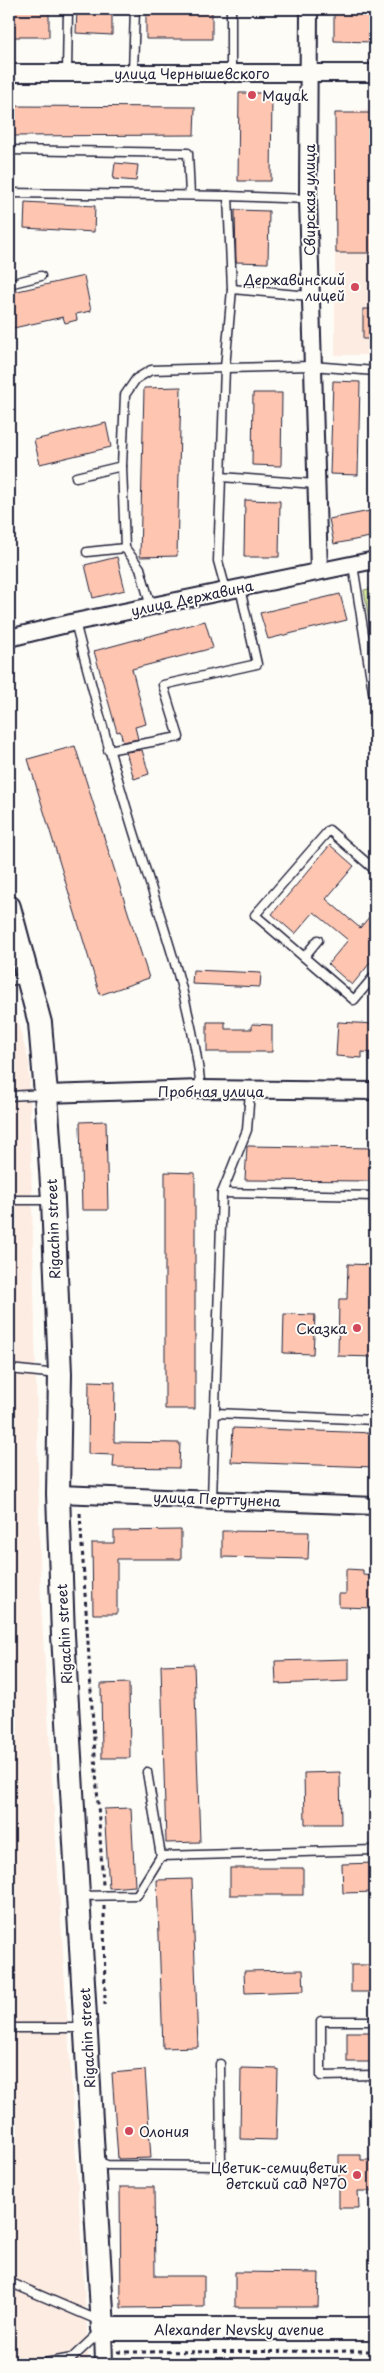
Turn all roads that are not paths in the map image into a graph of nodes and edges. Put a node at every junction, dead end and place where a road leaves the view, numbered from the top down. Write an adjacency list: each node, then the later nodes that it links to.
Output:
1 (68, 9): 7 (lane)
2 (135, 9): 8 (lane)
3 (231, 9): 5 (lane)
4 (309, 9): 9 (street, Свирская улица)
5 (231, 72): 8 (street, улица Чернышевского); 9 (street, улица Чернышевского)
6 (9, 73): 7 (street, улица Чернышевского)
7 (67, 73): 8 (street, улица Чернышевского)
8 (133, 73)
9 (308, 73): 10 (street, улица Чернышевского); 15 (street, Свирская улица)
10 (375, 73)
11 (9, 150): 13 (lane)
12 (9, 193): 13 (lane)
13 (190, 195): 14 (lane)
14 (228, 196): 15 (lane); 18 (lane)
15 (308, 199): 19 (street, Свирская улица)
16 (40, 276): 17 (lane)
17 (9, 284)
18 (232, 289): 19 (lane); 21 (lane)
19 (310, 296): 20 (street, Свирская улица)
20 (312, 366): 21 (lane); 22 (lane); 26 (street, Свирская улица)
21 (225, 368): 23 (lane); 25 (lane)
22 (375, 370)
23 (122, 466): 24 (lane); 27 (lane)
24 (76, 476)
25 (221, 477): 26 (lane); 32 (lane)
26 (315, 484): 31 (street, Свирская улица)
27 (125, 548): 28 (lane); 33 (lane)
28 (87, 552)
29 (375, 560): 30 (street, улица Державина)
30 (353, 565): 31 (street, улица Державина); 36 (lane)
31 (319, 571): 32 (street, улица Державина)
32 (233, 589): 33 (street, улица Державина); 37 (lane)
33 (151, 607): 34 (street, улица Державина)
34 (75, 622): 35 (street, улица Державина); 37 (lane)
35 (9, 638)
36 (375, 704)
37 (108, 750): 44 (lane)
38 (375, 870): 41 (lane)
39 (9, 907): 43 (main road, Rigachin street)
40 (318, 940): 41 (lane)
41 (304, 957): 42 (lane)
42 (375, 975)
43 (18, 980): 47 (main road, Rigachin street)
44 (201, 1089): 45 (street, Пробная улица); 47 (street, Пробная улица)
45 (250, 1090): 46 (street, Пробная улица); 49 (lane)
46 (375, 1091)
47 (46, 1094): 48 (lane); 52 (main road, Rigachin street)
48 (9, 1096)
49 (222, 1193): 50 (lane); 55 (lane)
50 (375, 1196)
51 (9, 1200): 52 (lane)
52 (53, 1200): 54 (main road, Rigachin street)
53 (9, 1369): 54 (lane)
54 (60, 1374): 57 (main road, Rigachin street)
55 (215, 1414): 56 (lane); 58 (lane)
56 (375, 1420)
57 (58, 1494): 58 (street, улица Перттунена); 63 (main road, Rigachin street)
58 (212, 1498): 59 (street, улица Перттунена)
59 (375, 1506)
60 (147, 1772): 62 (lane)
61 (375, 1850): 62 (lane)
62 (161, 1856): 63 (lane)
63 (79, 1896): 66 (main road, Rigachin street)
64 (375, 2021): 68 (lane)
65 (9, 2028): 66 (lane)
66 (87, 2028): 69 (main road, Rigachin street)
67 (220, 2064): 69 (lane)
68 (375, 2076)
69 (95, 2161): 71 (main road, Rigachin street)
70 (9, 2282): 71 (lane)
71 (102, 2325): 72 (main road, Alexander Nevsky avenue); 73 (lane); 74 (street, Rigachin street)
72 (375, 2329)
73 (40, 2364)
74 (104, 2364)

